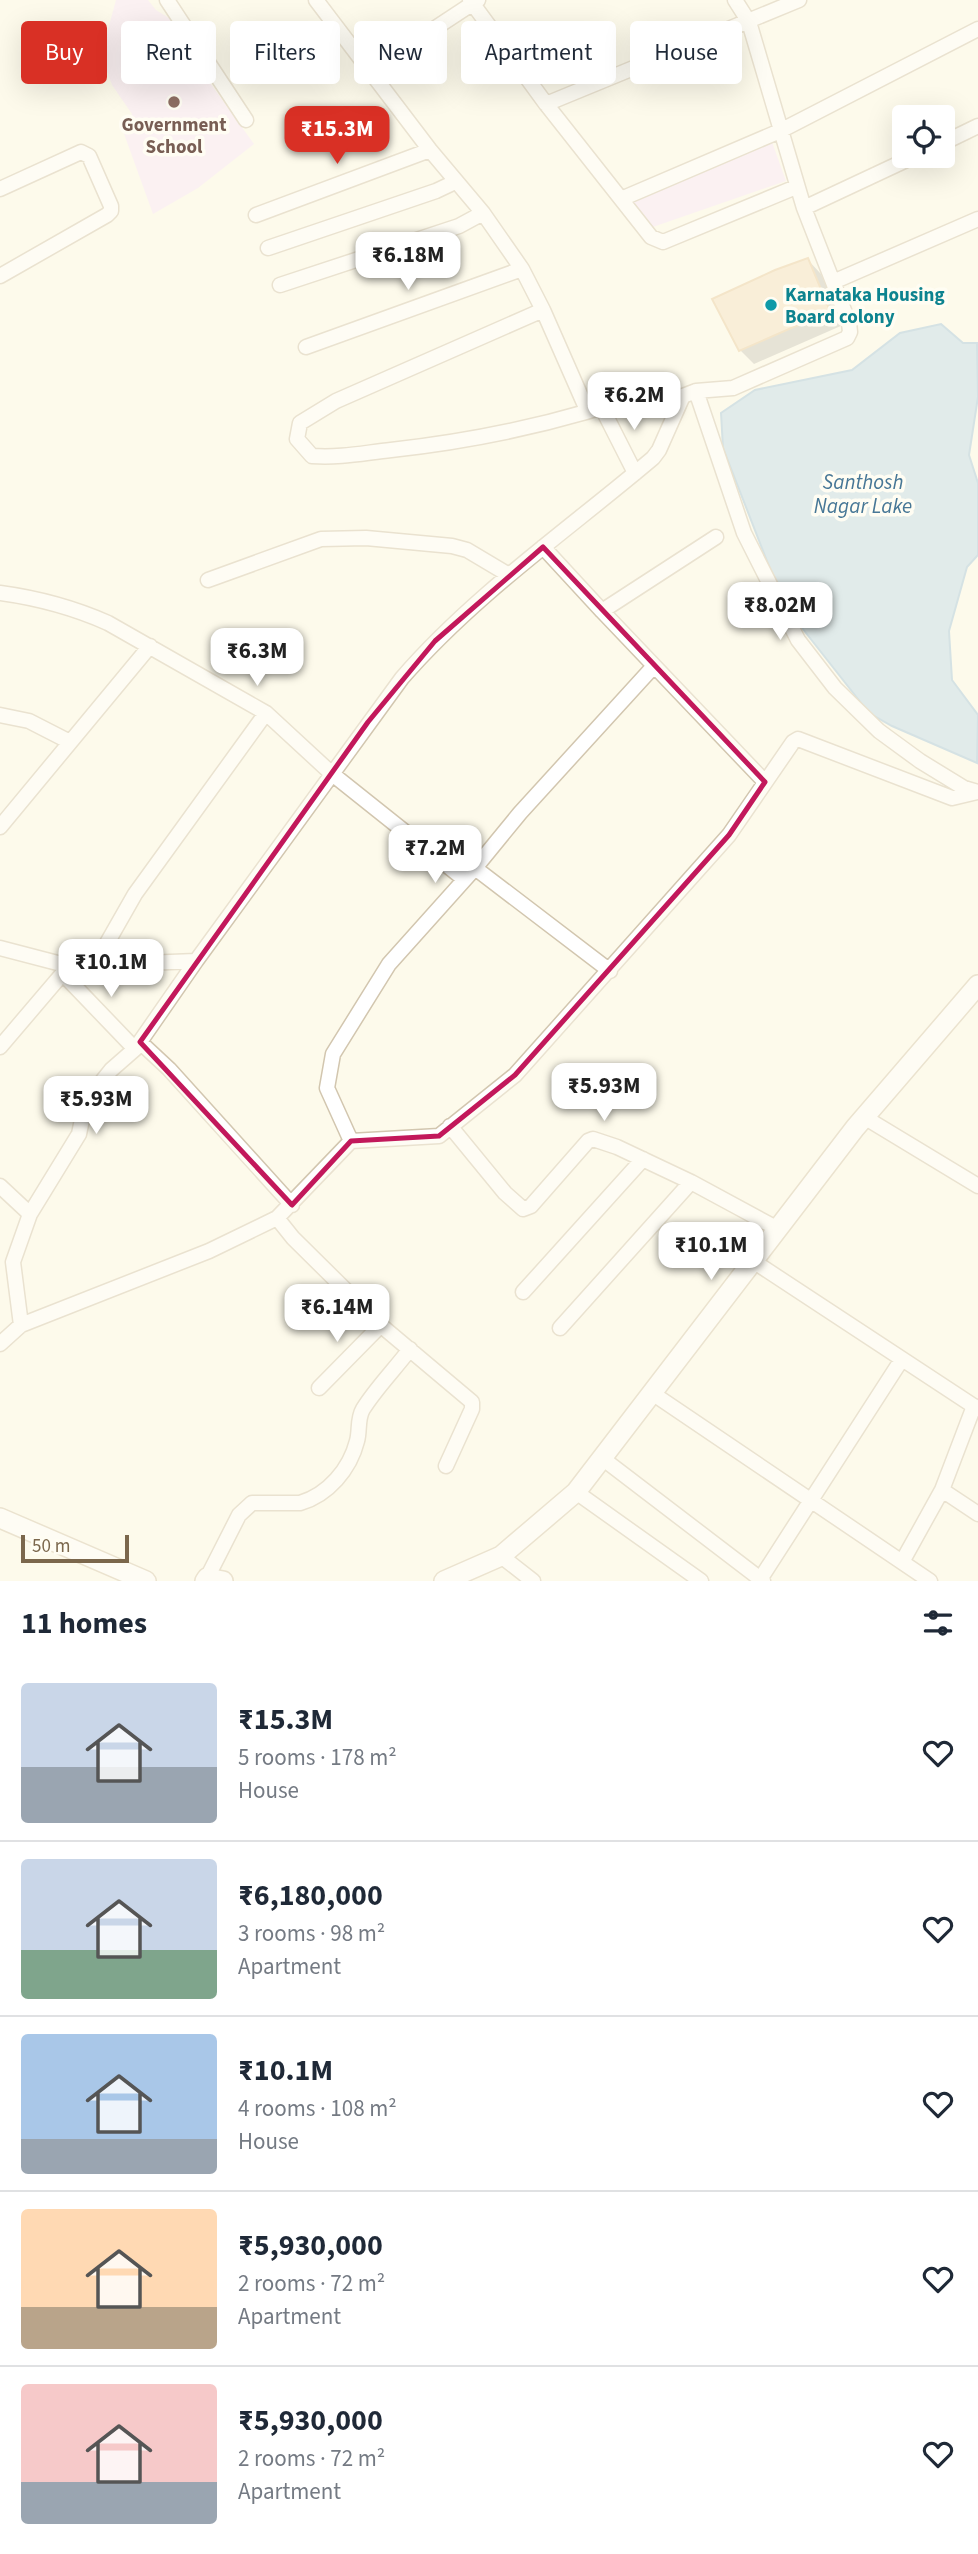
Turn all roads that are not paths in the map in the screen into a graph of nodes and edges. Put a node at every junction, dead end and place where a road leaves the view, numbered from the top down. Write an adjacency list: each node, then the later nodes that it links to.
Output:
1 (167, 0): 12 (street)
2 (316, 0): 9 (street)
3 (735, 0): 7 (street)
4 (799, 0): 7 (street)
5 (474, 1): 6 (street); 11 (street)
6 (444, 21)
7 (750, 22): 11 (street); 14 (street)
8 (978, 29): 14 (street)
9 (354, 50)
10 (380, 84): 16 (street)
11 (546, 104): 21 (street)
12 (246, 120)
13 (978, 126): 15 (street)
14 (780, 131): 19 (street); 21 (street)
15 (955, 137)
16 (430, 150): 18 (street); 24 (street)
17 (892, 167): 22 (street)
18 (456, 182): 23 (street); 26 (street)
19 (796, 187): 21 (street); 22 (street)
20 (0, 189): 28 (street)
21 (621, 199)
22 (804, 208): 29 (street)
23 (483, 214): 27 (street); 30 (street)
24 (256, 215)
25 (978, 219): 29 (street)
26 (268, 248)
27 (522, 270): 31 (street); 32 (street)
28 (0, 276)
29 (833, 282): 34 (street)
30 (280, 285)
31 (543, 310): 35 (street); 35 (street)
32 (306, 347)
33 (662, 387): 35 (street)
34 (696, 391): 36 (street); 50 (street)
35 (594, 408): 36 (street)
36 (635, 473): 38 (street)
37 (716, 537): 42 (street)
38 (543, 547): 39 (street); 42 (street)
39 (509, 575): 40 (street); 48 (street)
40 (208, 580)
41 (0, 593): 43 (street)
42 (602, 611): 44 (street)
43 (150, 646): 45 (street); 47 (street)
44 (654, 666): 49 (street); 52 (street)
45 (266, 713): 48 (street); 56 (street)
46 (0, 715): 47 (street)
47 (70, 742): 51 (street)
48 (331, 773): 53 (street); 55 (street)
49 (765, 782): 50 (street); 58 (street)
50 (977, 792)
51 (0, 827)
52 (475, 868): 53 (street); 58 (street)
53 (464, 879): 64 (street)
54 (0, 947): 57 (street)
55 (196, 961): 56 (street); 60 (street)
56 (94, 966): 57 (street)
57 (66, 970): 60 (street); 61 (street)
58 (610, 971): 63 (street)
59 (978, 985): 62 (street)
60 (138, 1045): 69 (street); 70 (street)
61 (0, 1048)
62 (864, 1117): 68 (street); 72 (street)
63 (450, 1126): 64 (street); 65 (street)
64 (351, 1141): 69 (street)
65 (643, 1159): 66 (street); 74 (street)
66 (691, 1182): 72 (street); 77 (street)
67 (0, 1185): 70 (street)
68 (978, 1186)
69 (292, 1205): 71 (street)
70 (30, 1214): 75 (street)
71 (277, 1218): 75 (street); 76 (street)
72 (778, 1229): 73 (street)
73 (753, 1261): 80 (street); 82 (street)
74 (523, 1292)
75 (21, 1325): 78 (street)
76 (381, 1325): 79 (street); 81 (street)
77 (560, 1328)
78 (0, 1344)
79 (411, 1349): 85 (street); 93 (street)
80 (902, 1359): 83 (street); 88 (street)
81 (319, 1388)
82 (652, 1393): 84 (street); 88 (street)
83 (976, 1408): 86 (street)
84 (601, 1458): 87 (street); 94 (street)
85 (446, 1466)
86 (942, 1490): 89 (street); 92 (street)
87 (576, 1492): 91 (street); 98 (street)
88 (811, 1502): 92 (street); 94 (street)
89 (978, 1514)
90 (0, 1518): 95 (street)
91 (501, 1556): 96 (street); 97 (street)
92 (902, 1562): 99 (street)
93 (212, 1580)
94 (760, 1580)
95 (146, 1581)
96 (444, 1581)
97 (533, 1581)
98 (701, 1581)
99 (930, 1581)

